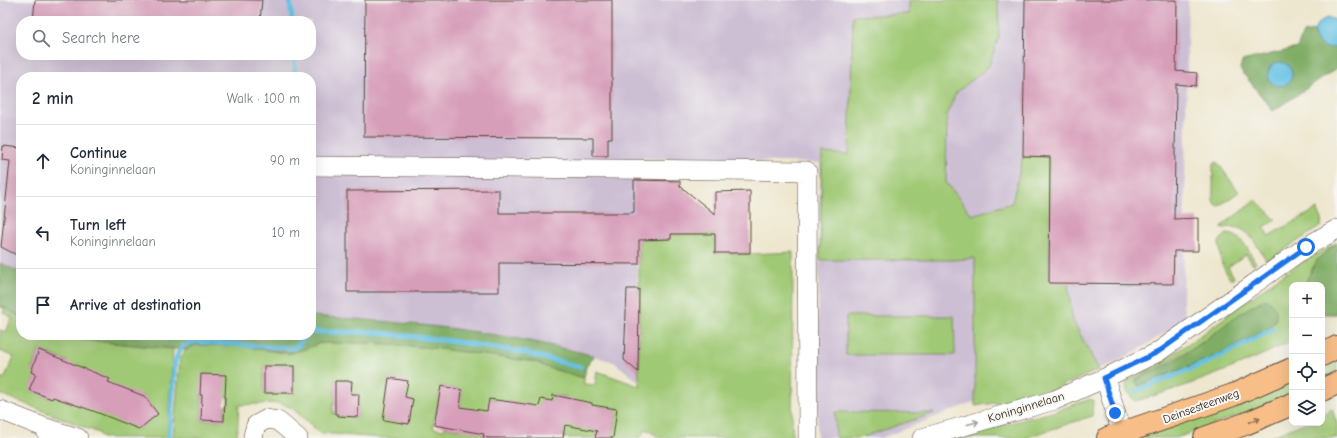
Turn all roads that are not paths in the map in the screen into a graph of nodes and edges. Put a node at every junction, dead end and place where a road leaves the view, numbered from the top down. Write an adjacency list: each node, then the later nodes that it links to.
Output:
1 (316, 166): 16 (street)
2 (1337, 229): 6 (street, Koninginnelaan)
3 (1337, 347): 4 (highway)
4 (1324, 354)
5 (1289, 370): 12 (highway, Deinsesteenweg)
6 (1104, 378): 12 (street); 17 (street, Koninginnelaan, one-way to 6)
7 (1337, 383): 8 (highway)
8 (1325, 389)
9 (1289, 405): 18 (highway, one-way to 9)
10 (0, 410): 11 (street)
11 (47, 433): 13 (street)
12 (1115, 436)
13 (78, 438)
14 (254, 438): 15 (street)
15 (298, 438)
16 (808, 438)
17 (922, 438)
18 (1205, 438)

